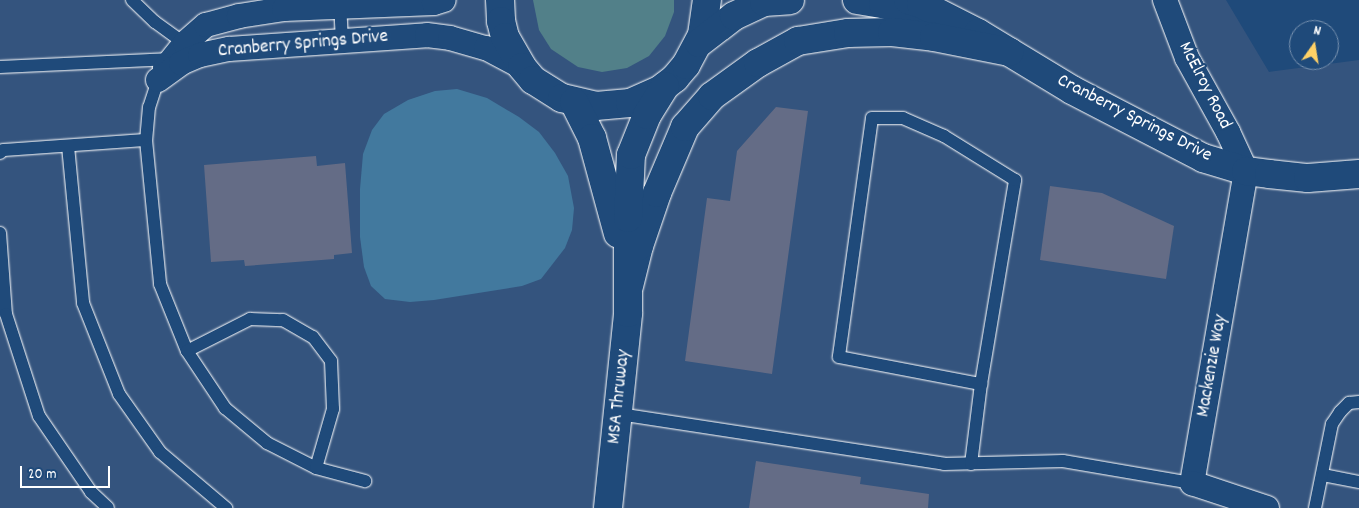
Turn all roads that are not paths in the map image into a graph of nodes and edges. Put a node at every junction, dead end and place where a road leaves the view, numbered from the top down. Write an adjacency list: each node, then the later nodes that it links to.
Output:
1 (132, 0): 14 (lane)
2 (444, 0): 10 (street, Cranberry Springs Drive)
3 (500, 0): 17 (street)
4 (707, 0): 13 (street)
5 (790, 0): 13 (street)
6 (857, 0): 11 (street, Cranberry Springs Drive)
7 (908, 0): 11 (street, Cranberry Springs Drive)
8 (931, 0): 11 (street)
9 (1165, 0): 24 (street, McElroy Road)
10 (340, 4): 12 (lane); 14 (street, Cranberry Springs Drive)
11 (978, 33): 15 (street, Cranberry Springs Drive)
12 (342, 41): 17 (street, Cranberry Springs Drive); 18 (street, Cranberry Springs Drive)
13 (699, 42): 19 (street)
14 (178, 51): 16 (lane); 18 (street, Cranberry Springs Drive)
15 (1010, 52): 24 (street, Cranberry Springs Drive); 27 (street)
16 (0, 67)
17 (522, 67): 20 (street)
18 (158, 80): 21 (lane)
19 (665, 86): 20 (street); 27 (street, MSA Thruway)
20 (574, 102): 27 (street, MSA Thruway)
21 (146, 140): 22 (lane); 28 (lane)
22 (68, 146): 23 (lane); 39 (lane)
23 (0, 153)
24 (1246, 171): 25 (street, Cranberry Springs Drive); 37 (street, Mackenzie Way)
25 (1359, 174)
26 (0, 233): 38 (lane)
27 (629, 286): 31 (street, MSA Thruway)
28 (186, 351): 33 (lane); 33 (lane)
29 (981, 384): 29 (lane); 32 (lane)
30 (1359, 402): 34 (lane)
31 (619, 414): 32 (lane); 40 (street, MSA Thruway)
32 (972, 464): 37 (lane)
33 (316, 468): 35 (lane)
34 (1323, 475): 36 (lane); 42 (lane)
35 (365, 481)
36 (1359, 482)
37 (1192, 483): 41 (street)
38 (108, 508)
39 (226, 508)
40 (608, 508)
41 (1267, 508)
42 (1315, 508)

